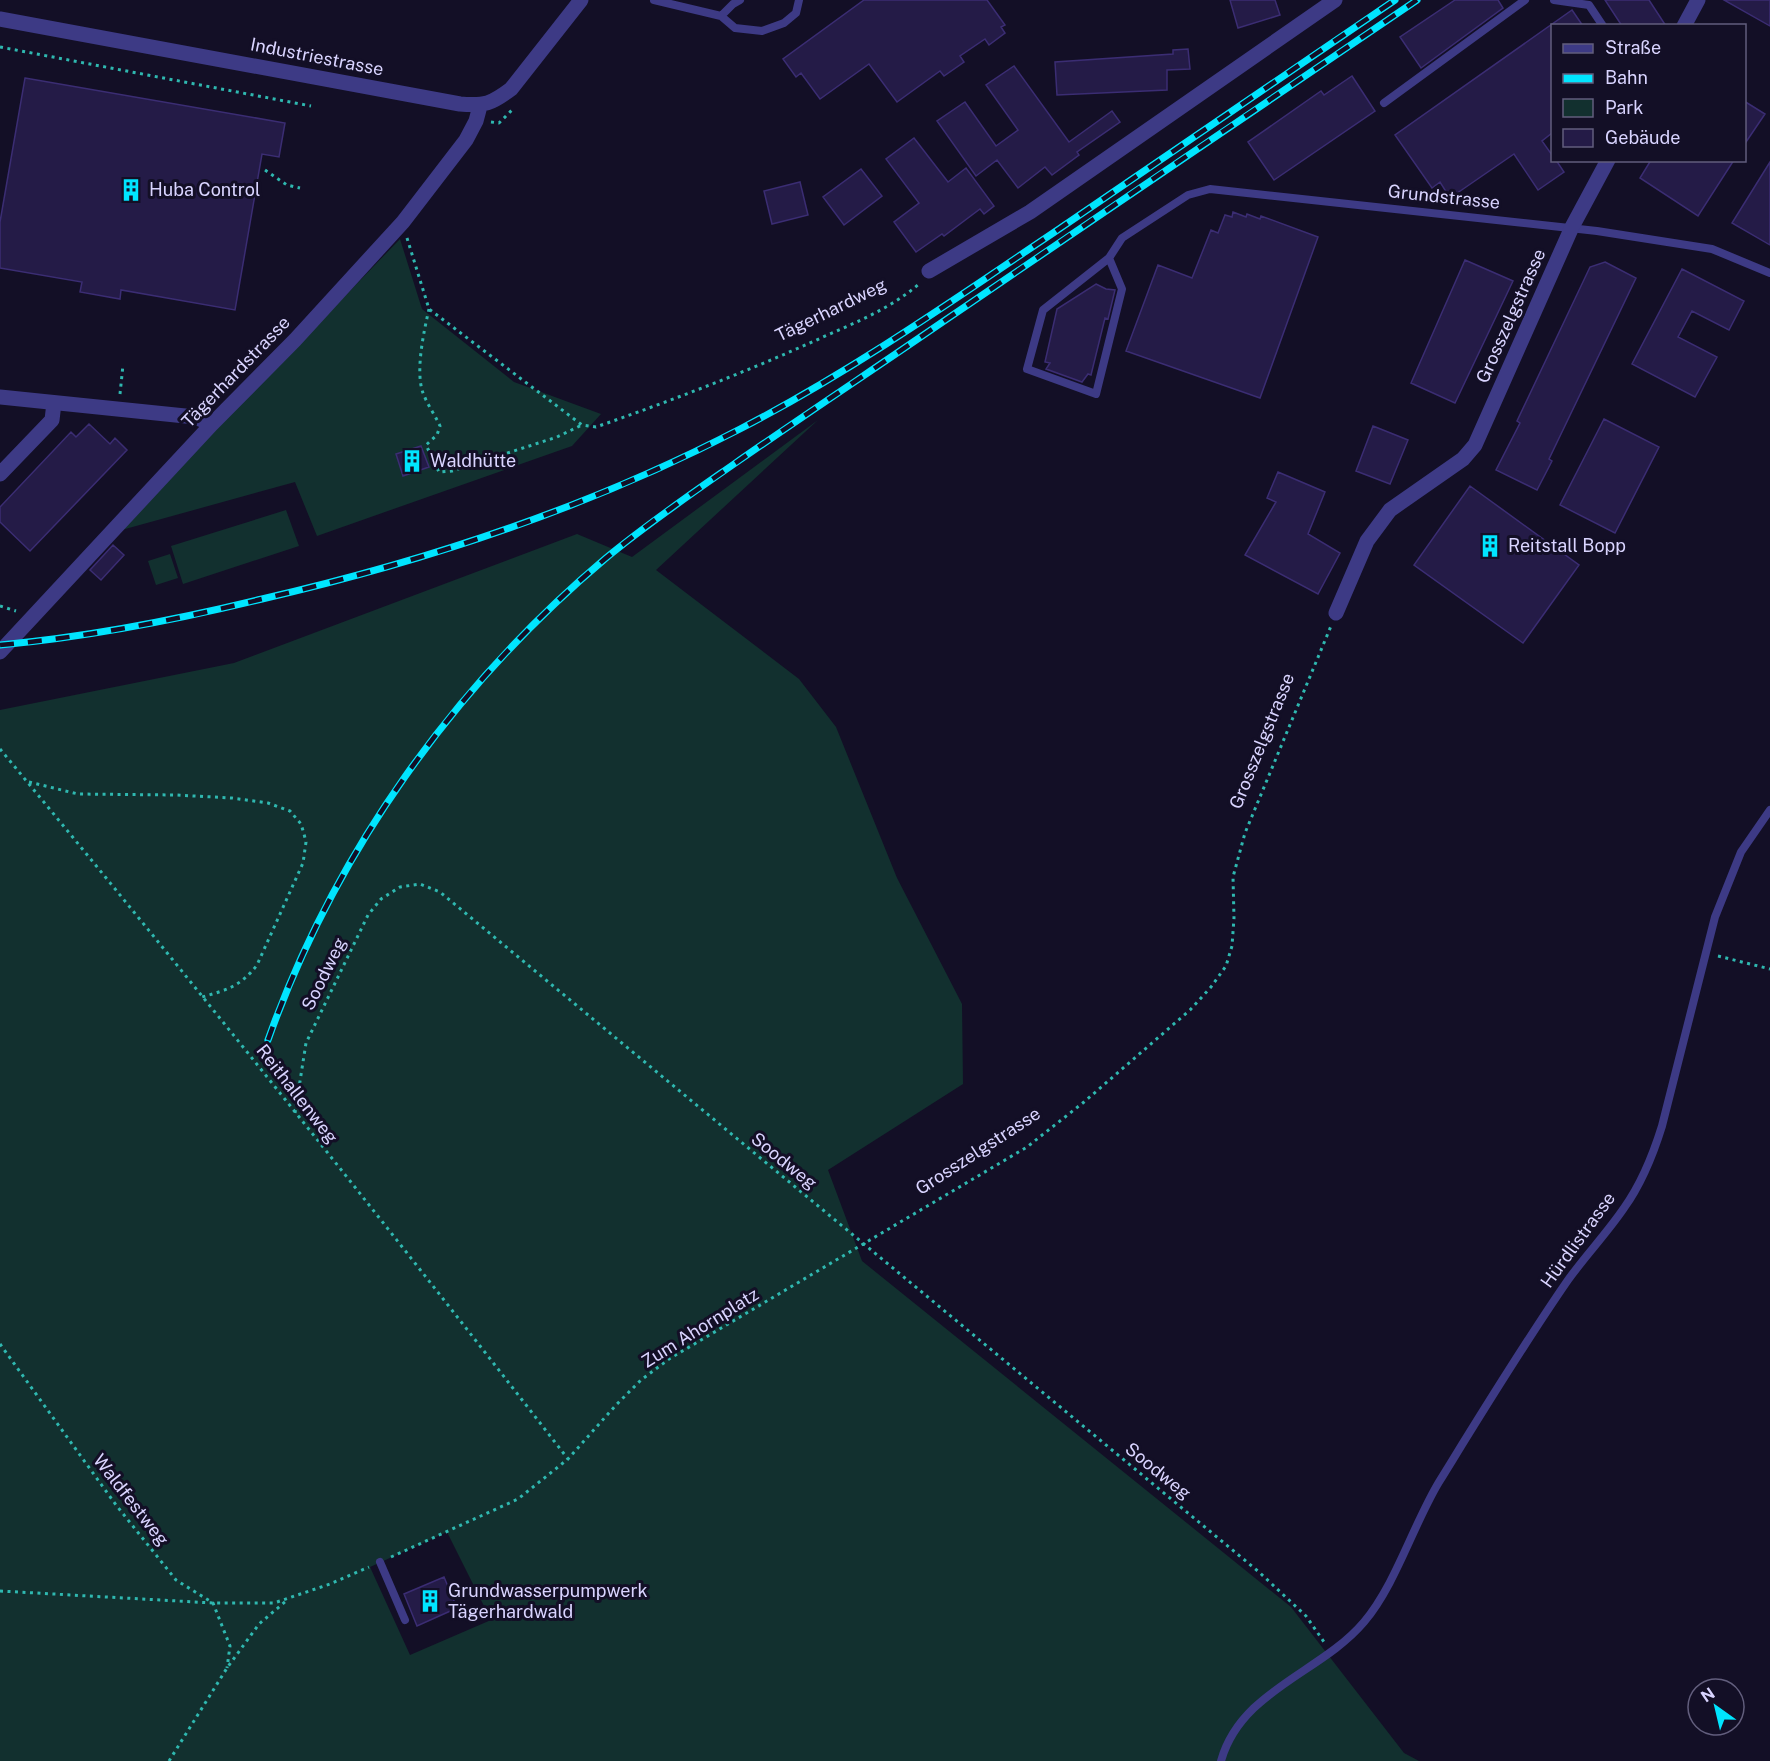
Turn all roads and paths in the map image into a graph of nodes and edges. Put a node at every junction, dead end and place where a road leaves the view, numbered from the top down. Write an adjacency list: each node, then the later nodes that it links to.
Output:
1 (581, 0): 16 (street)
2 (654, 0): 9 (lane)
3 (740, 0): 9 (lane)
4 (799, 0): 9 (lane)
5 (1335, 0): 23 (street)
6 (1525, 0): 14 (lane)
7 (1554, 0): 11 (lane)
8 (1698, 0): 12 (street)
9 (721, 16)
10 (0, 19): 16 (street, Industriestrasse)
11 (1602, 24)
12 (1685, 24)
13 (0, 47): 15 (path)
14 (1384, 103)
15 (311, 106)
16 (480, 106): 20 (street, Tägerhardstrasse)
17 (1607, 162): 21 (street, Grosszelgstrasse)
18 (265, 170): 19 (path)
19 (300, 188)
20 (403, 222): 25 (path); 30 (street, Tägerhardstrasse)
21 (1572, 228): 22 (lane, Grundstrasse); 24 (lane, Grundstrasse); 33 (street, Grosszelgstrasse)
22 (1109, 258): 22 (lane)
23 (930, 271): 31 (path, Tägerhardweg)
24 (1770, 273)
25 (429, 309): 31 (path); 31 (path)
26 (123, 366): 29 (path)
27 (0, 397): 28 (street)
28 (54, 403): 29 (street); 32 (street)
29 (118, 409): 30 (street)
30 (212, 424): 34 (street, Tägerhardstrasse)
31 (582, 425)
32 (0, 474)
33 (1336, 613): 42 (path, Grosszelgstrasse)
34 (0, 652)
35 (0, 749): 36 (path, Reithallenweg)
36 (27, 782): 40 (path, Reithallenweg); 40 (path)
37 (1770, 810): 38 (lane, Hürdlistrasse)
38 (1705, 953): 39 (path); 50 (lane, Hürdlistrasse)
39 (1770, 969)
40 (202, 997): 41 (path, Reithallenweg)
41 (295, 1113): 42 (path, Soodweg); 44 (path, Reithallenweg)
42 (865, 1243): 44 (path, Zum Ahornplatz); 50 (path, Soodweg)
43 (0, 1344): 48 (path, Waldfestweg)
44 (568, 1459): 45 (path, Zum Ahornplatz)
45 (380, 1562): 47 (path, Zum Ahornplatz); 49 (lane)
46 (0, 1591): 48 (path)
47 (288, 1598): 48 (path); 51 (path)
48 (213, 1603): 51 (path)
49 (405, 1620)
50 (1330, 1651): 53 (lane, Hürdlistrasse)
51 (227, 1668): 52 (path)
52 (169, 1761)
53 (1221, 1761)

